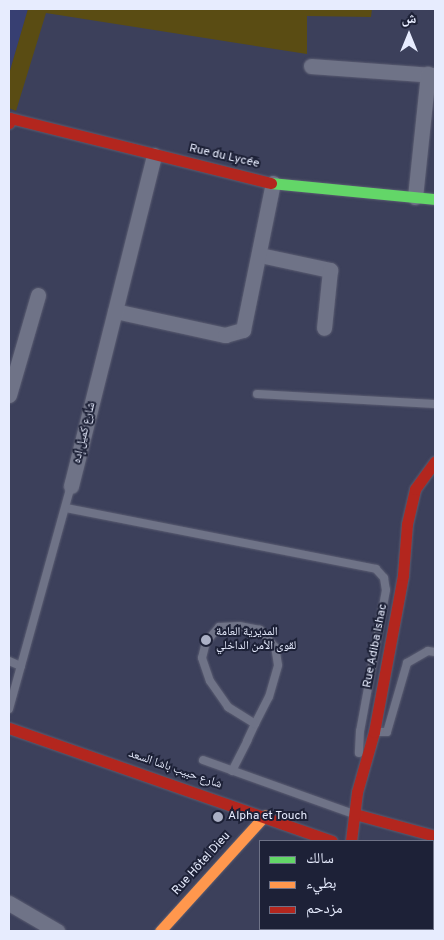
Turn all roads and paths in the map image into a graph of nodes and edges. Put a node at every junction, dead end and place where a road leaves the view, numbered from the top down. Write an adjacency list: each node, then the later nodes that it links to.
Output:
1 (311, 66): 2 (street)
2 (432, 75): 6 (street)
3 (10, 121): 4 (main road, Rue du Lycée)
4 (154, 155): 5 (main road, Rue du Lycée); 10 (street, شارع كميل إده)
5 (273, 183): 6 (main road, Rue du Lycée); 8 (street)
6 (415, 197): 7 (main road, Rue du Lycée)
7 (435, 199)
8 (260, 255): 10 (street); 11 (street)
9 (38, 295): 12 (street)
10 (115, 311): 17 (street, شارع كميل إده)
11 (324, 328)
12 (11, 379): 14 (street)
13 (257, 394): 15 (lane)
14 (9, 395)
15 (435, 404)
16 (434, 463): 25 (main road, Rue Adiba Ishac)
17 (71, 486): 18 (lane, شارع كميل إده)
18 (66, 508): 21 (lane, شارع كميل إده); 28 (lane)
19 (435, 652): 25 (lane)
20 (9, 661): 21 (lane)
21 (21, 666): 22 (lane, شارع كميل إده)
22 (9, 709)
23 (255, 724): 23 (lane); 27 (lane)
24 (9, 728): 30 (main road, شارع حبيب باشا السعد)
25 (374, 732): 28 (main road, Rue Adiba Ishac)
26 (203, 760): 27 (lane)
27 (232, 771): 29 (lane)
28 (357, 792): 29 (main road, Rue Adiba Ishac)
29 (355, 814): 31 (main road); 33 (main road, Rue Adiba Ishac)
30 (264, 815): 32 (main road, شارع حبيب باشا السعد); 36 (main road, Rue Hôtel Dieu)
31 (435, 836)
32 (329, 840)
33 (351, 840)
34 (9, 903): 35 (street)
35 (58, 931)
36 (160, 931)

